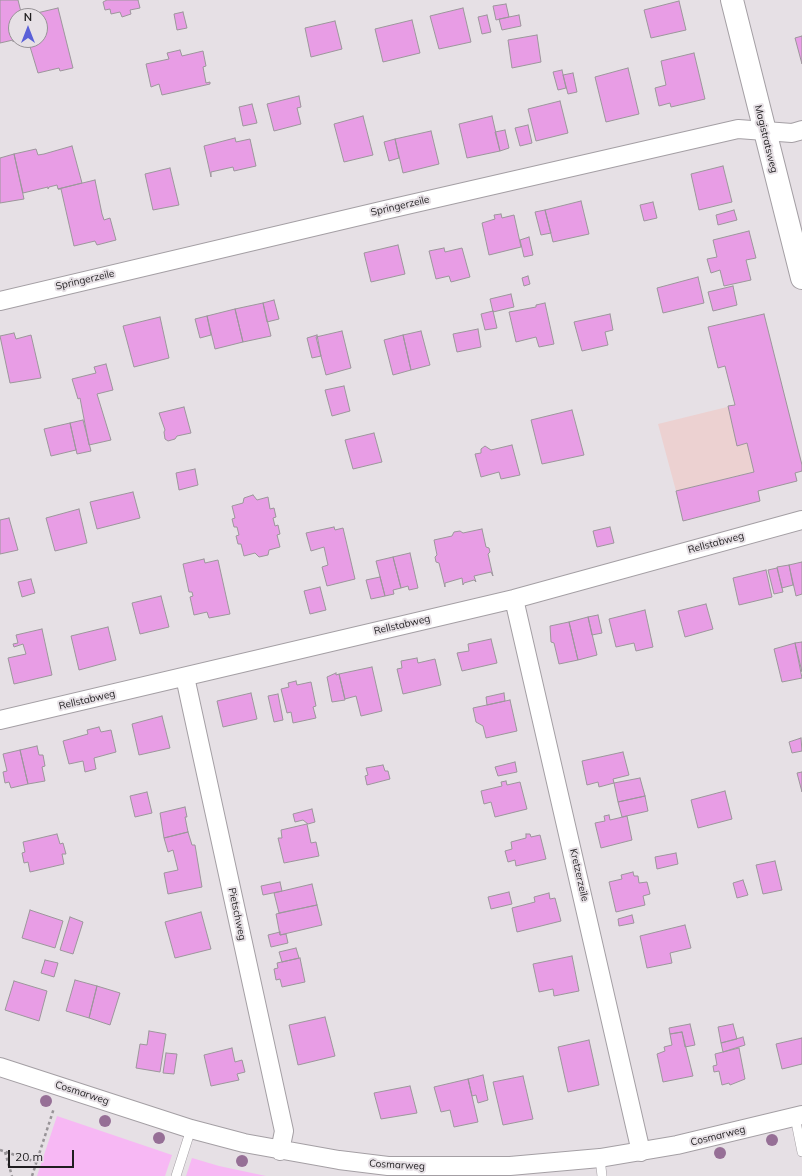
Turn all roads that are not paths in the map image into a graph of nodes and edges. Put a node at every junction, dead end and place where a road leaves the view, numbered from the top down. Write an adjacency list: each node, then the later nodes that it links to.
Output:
1 (732, 0): 3 (street, Magistratsweg)
2 (802, 130): 3 (street, Springerzeile)
3 (764, 132): 4 (street, Magistratsweg); 5 (street, Springerzeile)
4 (802, 278)
5 (0, 301)
6 (802, 520): 7 (street, Rellstabweg)
7 (514, 599): 8 (street, Rellstabweg); 14 (street, Kretzerzeile)
8 (185, 677): 9 (street, Rellstabweg); 13 (street, Pietschweg)
9 (0, 720)
10 (0, 1067): 12 (street, Cosmarweg)
11 (798, 1116): 14 (street, Cosmarweg); 15 (lane)
12 (191, 1129): 13 (street, Cosmarweg); 18 (lane)
13 (280, 1150): 17 (street, Cosmarweg)
14 (641, 1152): 16 (street, Cosmarweg)
15 (802, 1152)
16 (600, 1158): 17 (street, Cosmarweg); 19 (lane)
17 (387, 1171)
18 (176, 1176)
19 (602, 1176)

